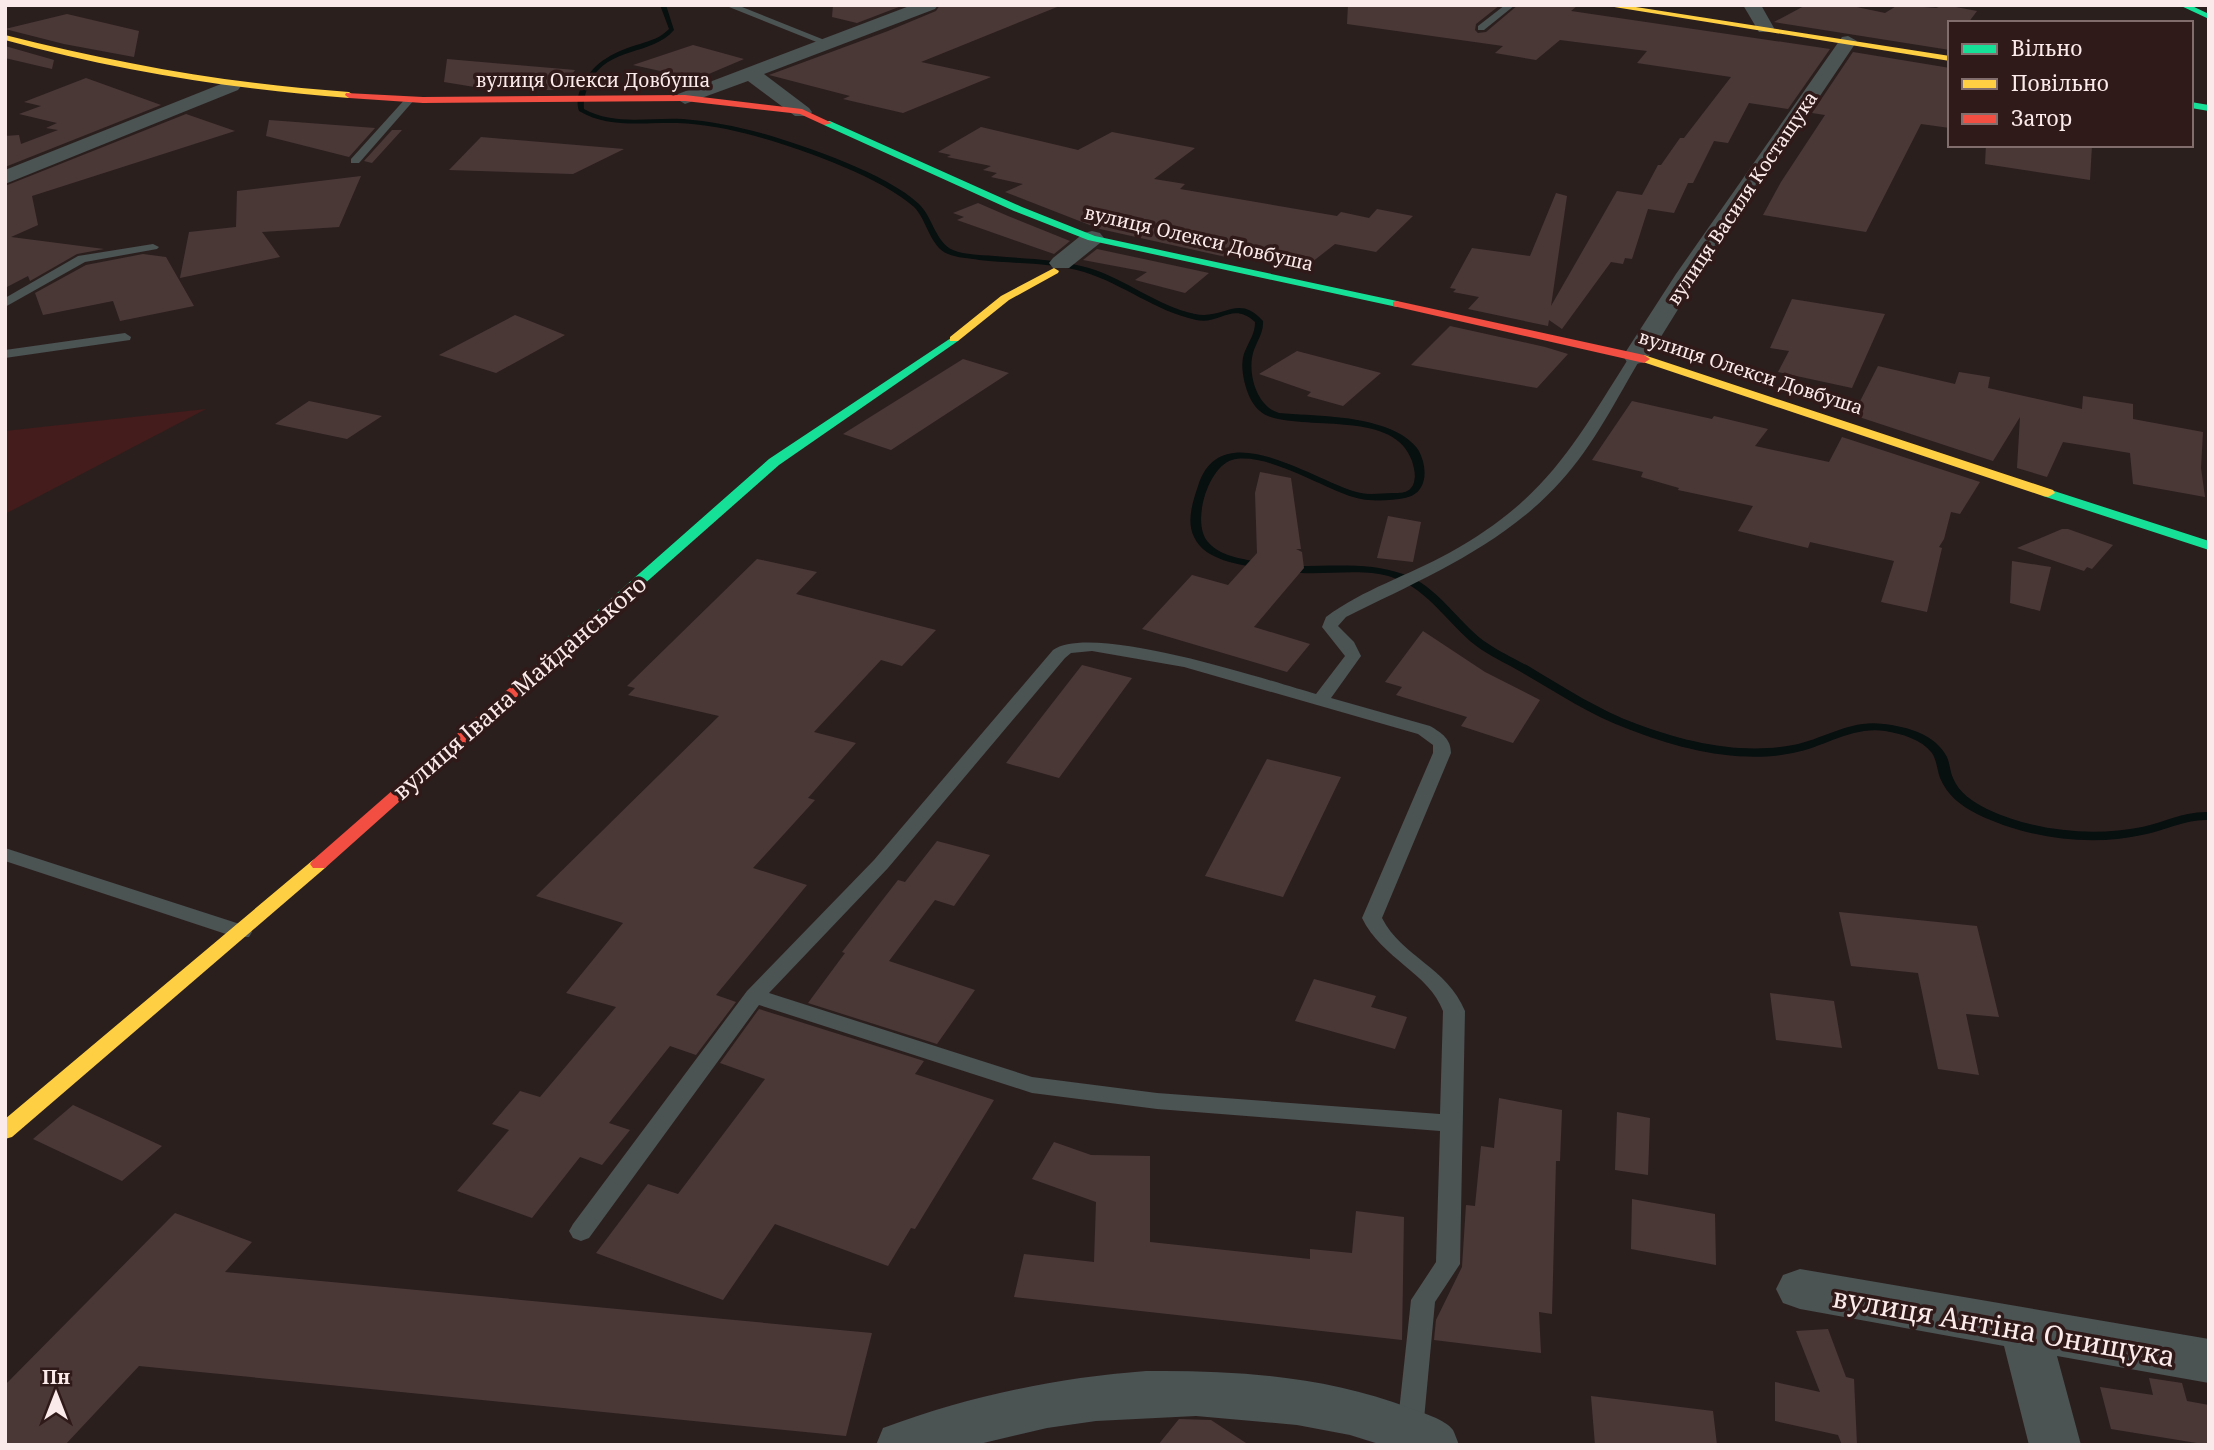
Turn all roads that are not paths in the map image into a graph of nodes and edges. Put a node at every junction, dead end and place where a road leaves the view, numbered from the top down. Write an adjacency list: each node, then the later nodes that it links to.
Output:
1 (728, 5): 12 (lane)
2 (929, 5): 12 (street)
3 (1511, 5): 8 (lane)
4 (1606, 5): 9 (street)
5 (1752, 5): 9 (street)
6 (2183, 5): 7 (street)
7 (2209, 18)
8 (1481, 28)
9 (1765, 28): 11 (street)
10 (5, 37): 15 (street, вулиця Олекси Довбуша)
11 (1848, 41): 13 (street); 27 (street, вулиця Василя Костащука)
12 (827, 43): 14 (street)
13 (1948, 59)
14 (750, 73): 16 (street); 18 (street)
15 (231, 86): 17 (street, вулиця Олекси Довбуша); 20 (street)
16 (685, 98): 17 (street, вулиця Олекси Довбуша); 18 (street, вулиця Олекси Довбуша)
17 (410, 99): 19 (lane)
18 (802, 112): 21 (street, вулиця Олекси Довбуша)
19 (355, 161)
20 (5, 178)
21 (1092, 238): 23 (street, вулиця Івана Майданського); 27 (street, вулиця Олекси Довбуша)
22 (153, 247): 24 (lane)
23 (1057, 267): 31 (street, вулиця Івана Майданського)
24 (5, 303)
25 (125, 337): 26 (lane)
26 (5, 354)
27 (1636, 356): 28 (street, вулиця Олекси Довбуша); 29 (lane)
28 (2209, 546)
29 (1320, 700): 32 (lane); 33 (lane)
30 (5, 855): 31 (lane)
31 (242, 932): 34 (street, вулиця Івана Майданського)
32 (754, 996): 33 (lane); 35 (lane)
33 (1452, 1122): 39 (lane)
34 (5, 1131)
35 (581, 1231)
36 (1800, 1289): 37 (street, вулиця Антіна Онищука)
37 (2025, 1331): 38 (street, вулиця Антіна Онищука); 41 (street)
38 (2209, 1361)
39 (1422, 1438): 40 (street)
40 (902, 1445)
41 (2055, 1445)

